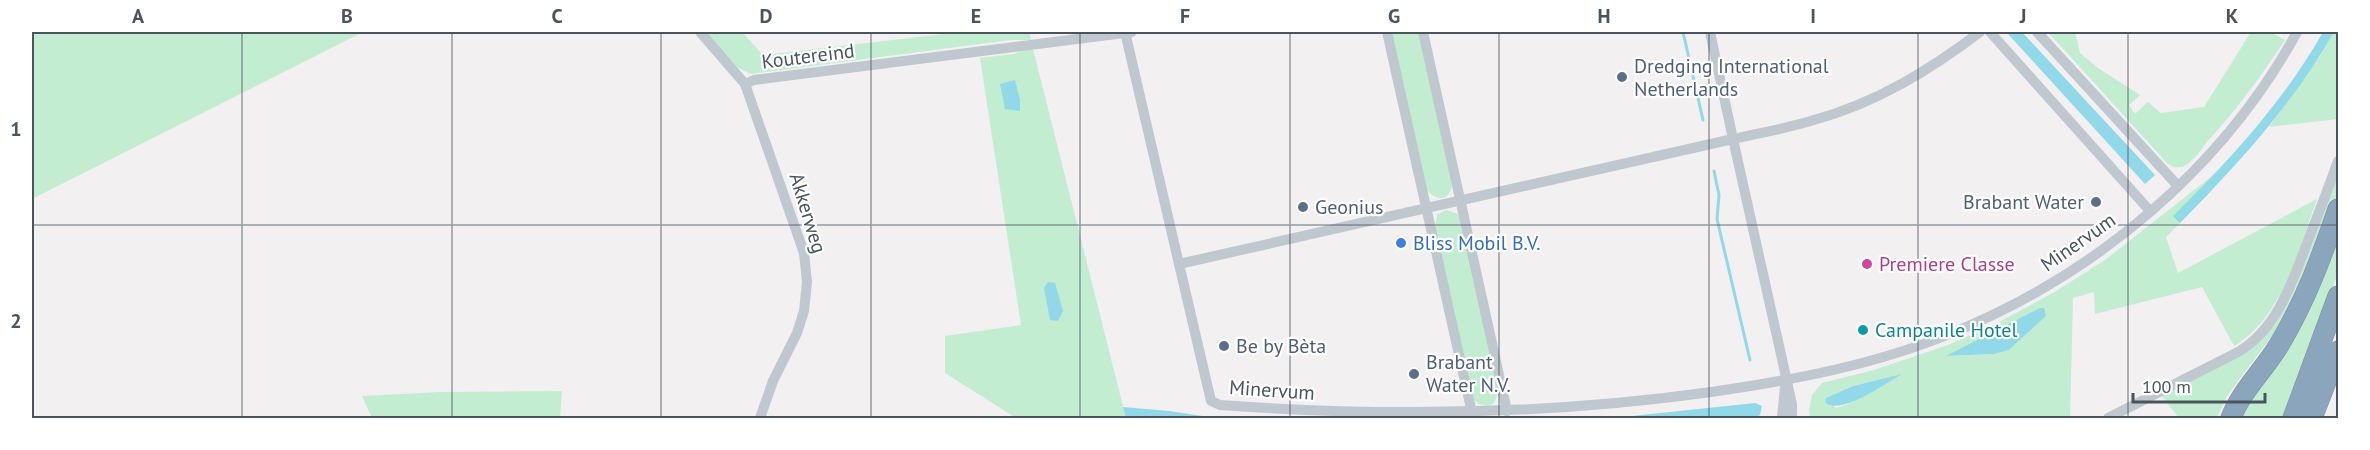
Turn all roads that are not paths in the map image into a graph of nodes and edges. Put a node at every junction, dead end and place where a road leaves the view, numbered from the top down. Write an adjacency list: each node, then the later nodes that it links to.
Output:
1 (700, 32): 10 (street, Akkerweg)
2 (1128, 32): 10 (street, Koutereind); 18 (street, Minervum)
3 (1387, 32): 15 (street)
4 (1423, 32): 14 (street)
5 (1710, 32): 11 (street)
6 (1980, 32): 11 (street)
7 (1989, 32): 17 (street)
8 (2037, 32): 13 (street)
9 (2297, 32): 13 (street, Minervum)
10 (745, 84): 24 (street, Akkerweg)
11 (1734, 139): 14 (street); 21 (street)
12 (2338, 161): 27 (street)
13 (2178, 186): 17 (street, Minervum)
14 (1461, 201): 15 (street); 22 (street)
15 (1426, 208): 18 (street); 23 (street)
16 (2338, 208): 28 (highway)
17 (2150, 211): 21 (street, Minervum)
18 (1179, 264): 23 (street, Minervum)
19 (2338, 296): 29 (highway)
20 (2338, 351): 30 (highway)
21 (1786, 380): 22 (street, Minervum); 25 (street); 26 (street)
22 (1508, 411): 23 (street, Minervum)
23 (1472, 413)
24 (760, 418)
25 (1782, 418)
26 (1792, 418)
27 (2108, 418)
28 (2231, 418)
29 (2294, 418)
30 (2312, 418)

